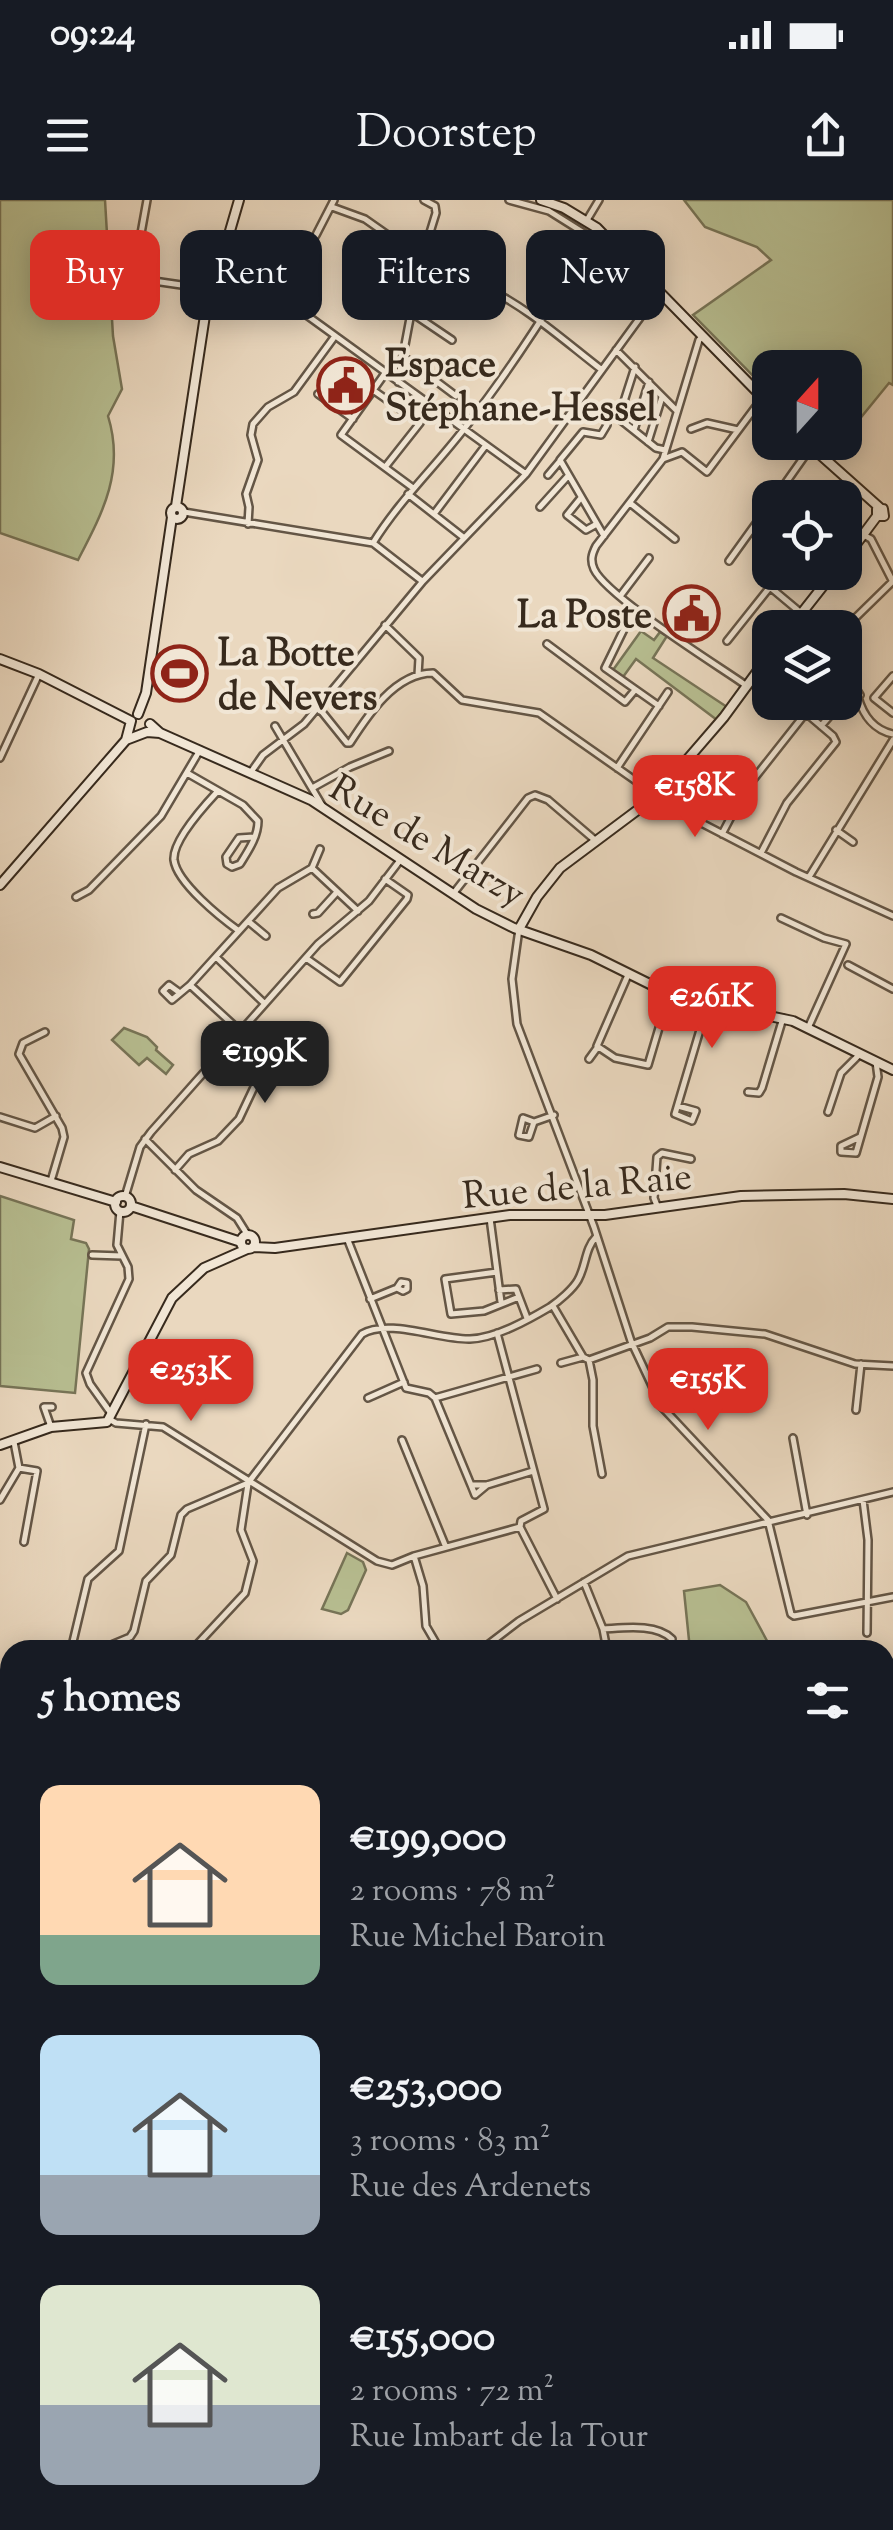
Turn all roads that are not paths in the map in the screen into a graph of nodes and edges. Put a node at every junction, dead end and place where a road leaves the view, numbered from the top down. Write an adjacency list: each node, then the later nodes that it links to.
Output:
1 (147, 200): 18 (street)
2 (239, 200): 11 (main road)
3 (424, 200): 14 (street)
4 (509, 200): 8 (street)
5 (541, 200): 8 (main road)
6 (598, 202): 10 (street)
7 (333, 203): 12 (street); 13 (street)
8 (551, 208): 9 (main road); 10 (main road); 15 (street)
9 (563, 209): 10 (main road); 16 (main road)
10 (584, 218): 17 (main road)
11 (232, 230)
12 (319, 230)
13 (379, 230)
14 (431, 230)
15 (586, 230)
16 (588, 230)
17 (598, 230)
18 (180, 285)
19 (665, 297): 28 (main road)
20 (506, 301): 26 (street)
21 (205, 320): 67 (main road)
22 (313, 320): 27 (street)
23 (411, 320): 31 (street)
24 (422, 320): 29 (street)
25 (638, 320): 30 (street)
26 (541, 322): 33 (street); 46 (street)
27 (335, 336): 34 (street); 69 (street)
28 (703, 336): 37 (main road); 42 (street)
29 (452, 340)
30 (616, 350): 32 (street); 33 (street)
31 (404, 357): 35 (street); 40 (street)
32 (635, 367): 36 (street); 43 (street)
33 (602, 370): 59 (street)
34 (386, 372): 35 (street); 38 (street)
35 (398, 382): 46 (street)
36 (649, 382): 41 (street); 48 (street)
37 (752, 387)
38 (373, 390): 45 (street); 58 (street)
39 (318, 394): 45 (street)
40 (456, 396)
41 (662, 396): 42 (street); 50 (street)
42 (677, 410): 51 (street)
43 (619, 416): 48 (street); 56 (street)
44 (752, 416): 49 (street)
45 (353, 418): 58 (street)
46 (464, 429): 52 (street); 62 (street)
47 (691, 429): 49 (street)
48 (634, 430): 50 (street)
49 (738, 430): 54 (street)
50 (648, 442): 53 (street)
51 (667, 442): 53 (street); 54 (street)
52 (486, 444): 59 (street); 68 (street)
53 (665, 450): 55 (street)
54 (682, 452): 55 (street)
55 (663, 459): 64 (street)
56 (560, 460): 60 (street); 61 (street)
57 (825, 460): 66 (main road)
58 (385, 467): 62 (street)
59 (526, 474): 76 (street)
60 (548, 474)
61 (568, 476): 63 (street); 65 (street)
62 (411, 491): 68 (street); 79 (street)
63 (580, 500): 71 (street); 71 (street)
64 (630, 503): 75 (street); 78 (street)
65 (540, 507)
66 (883, 511): 70 (main road); 74 (main road)
67 (178, 513): 69 (street); 112 (main road)
68 (434, 514): 76 (street)
69 (248, 524): 79 (street)
70 (893, 524)
71 (595, 525): 75 (street)
72 (752, 530): 81 (street)
73 (862, 533): 74 (street)
74 (865, 534): 77 (main road); 83 (street)
75 (604, 536): 87 (street)
76 (464, 537): 82 (street)
77 (862, 538)
78 (675, 539)
79 (373, 543): 82 (street)
80 (649, 558): 87 (street)
81 (730, 561)
82 (422, 581): 92 (street)
83 (893, 582): 90 (street)
84 (768, 590): 93 (street)
85 (774, 590): 88 (street)
86 (820, 590): 89 (main road)
87 (621, 595): 91 (street)
88 (799, 610)
89 (804, 610)
90 (862, 612)
91 (642, 614): 96 (street); 102 (street)
92 (385, 625): 98 (street); 106 (street)
93 (726, 640)
94 (546, 644): 101 (street)
95 (0, 660): 97 (main road, Rue de Marzy)
96 (604, 668): 101 (street); 103 (street)
97 (38, 674): 112 (main road, Rue de Marzy); 119 (street)
98 (418, 675): 106 (street); 120 (street)
99 (893, 676): 108 (street)
100 (752, 680): 102 (main road)
101 (596, 682): 103 (street)
102 (748, 686): 125 (main road)
103 (635, 690): 105 (street)
104 (668, 692): 105 (street)
105 (659, 706): 120 (street)
106 (318, 707): 116 (street)
107 (862, 708): 115 (street)
108 (893, 713)
109 (800, 720): 128 (street)
110 (813, 720): 114 (street)
111 (827, 720): 114 (street)
112 (140, 724): 117 (main road, Rue de Marzy); 138 (main road)
113 (275, 726): 116 (street)
114 (821, 726): 133 (street)
115 (893, 737): 127 (street)
116 (284, 739): 121 (street); 123 (street)
117 (200, 750): 121 (main road, Rue de Marzy); 122 (street)
118 (389, 752): 123 (street)
119 (0, 758)
120 (616, 768): 125 (street)
121 (251, 772): 126 (main road, Rue de Marzy)
122 (187, 773): 124 (street); 141 (street)
123 (317, 787): 126 (street)
124 (217, 792): 129 (street); 148 (street)
125 (655, 797): 128 (street); 130 (main road)
126 (323, 807): 134 (main road, Rue de Marzy)
127 (836, 830): 131 (street); 136 (street)
128 (722, 834): 133 (street)
129 (254, 837): 129 (street)
130 (596, 841): 140 (street); 147 (main road)
131 (853, 842)
132 (320, 849): 135 (street)
133 (761, 854): 136 (street)
134 (400, 859): 137 (street); 140 (main road, Rue de Marzy)
135 (312, 868): 139 (street); 146 (street)
136 (809, 877): 144 (street)
137 (385, 879): 142 (street); 151 (street)
138 (0, 885)
139 (337, 892): 142 (street); 143 (street)
140 (453, 894): 147 (main road, Rue de Marzy)
141 (76, 898)
142 (358, 911): 151 (street)
143 (312, 914)
144 (893, 916)
145 (781, 918): 161 (street)
146 (248, 921): 148 (street); 149 (street)
147 (518, 930): 153 (main road, Rue de Marzy); 172 (street)
148 (238, 931): 150 (street)
149 (266, 936)
150 (216, 957): 154 (street); 158 (street)
151 (306, 958): 158 (street)
152 (848, 965): 155 (street)
153 (628, 975): 157 (main road, Rue de Marzy); 164 (street)
154 (190, 985): 156 (street); 163 (street)
155 (893, 989)
156 (180, 994)
157 (674, 996): 159 (main road, Rue de Marzy); 164 (street)
158 (264, 1003): 163 (street)
159 (708, 1003): 160 (main road, Rue de Marzy); 170 (street)
160 (782, 1018): 161 (main road, Rue de Marzy); 169 (street)
161 (808, 1028): 165 (main road, Rue de Marzy)
162 (45, 1032): 173 (street)
163 (240, 1032): 177 (street); 180 (street)
164 (597, 1048): 166 (street)
165 (860, 1054): 167 (main road, Rue de Marzy); 171 (street)
166 (588, 1059)
167 (876, 1062): 168 (main road, Rue de Marzy); 176 (street)
168 (893, 1070)
169 (748, 1092)
170 (678, 1106)
171 (828, 1112)
172 (554, 1115): 175 (street); 187 (street)
173 (56, 1116): 174 (street); 181 (street)
174 (0, 1117)
175 (534, 1122)
176 (860, 1136)
177 (144, 1141): 180 (street); 182 (street)
178 (691, 1160): 185 (street)
179 (0, 1166): 181 (main road)
180 (175, 1170): 193 (street)
181 (52, 1182): 182 (main road)
182 (120, 1199): 184 (main road); 186 (main road)
183 (893, 1199): 185 (main road, Rue de la Raie)
184 (130, 1206): 186 (main road); 193 (main road)
185 (658, 1208): 188 (main road, Rue de la Raie)
186 (120, 1211): 195 (street)
187 (589, 1214): 188 (main road, Rue de la Raie); 189 (main road, Rue de la Raie); 190 (street)
188 (605, 1214): 190 (street)
189 (490, 1218): 192 (main road, Rue de la Raie); 196 (street)
190 (594, 1227): 191 (street)
191 (596, 1237): 204 (street); 208 (street)
192 (347, 1238): 193 (main road, Rue de la Raie); 202 (street)
193 (243, 1244): 220 (main road)
194 (92, 1255): 195 (street)
195 (122, 1256): 201 (street)
196 (497, 1272): 198 (street); 203 (street)
197 (397, 1288): 202 (street)
198 (500, 1290): 200 (street); 203 (street)
199 (110, 1292): 201 (street)
200 (518, 1297): 203 (street); 205 (street)
201 (120, 1298): 220 (street)
202 (370, 1298): 206 (street)
203 (501, 1302)
204 (553, 1306): 205 (street); 209 (street)
205 (527, 1318): 207 (street)
206 (383, 1330): 207 (street); 215 (street); 230 (street)
207 (497, 1333): 214 (street)
208 (633, 1344): 209 (street); 211 (street); 235 (street)
209 (586, 1358): 210 (street); 229 (street)
210 (561, 1363)
211 (861, 1364): 212 (street); 219 (street)
212 (893, 1366)
213 (537, 1369): 214 (street)
214 (508, 1376): 217 (street); 228 (street)
215 (404, 1382): 216 (street); 217 (street)
216 (368, 1398)
217 (434, 1398): 228 (street)
218 (52, 1407): 222 (street)
219 (856, 1410)
220 (111, 1417): 221 (street); 222 (main road)
221 (146, 1424): 230 (street); 247 (street)
222 (50, 1428): 225 (main road)
223 (793, 1438): 234 (street)
224 (402, 1440): 238 (street)
225 (14, 1442): 226 (main road); 227 (street)
226 (0, 1444)
227 (18, 1468): 232 (street); 237 (street)
228 (533, 1471): 236 (street)
229 (602, 1474)
230 (248, 1483): 239 (street); 248 (street); 249 (street)
231 (893, 1492): 233 (street)
232 (0, 1500)
233 (864, 1500): 234 (street); 243 (street)
234 (807, 1514): 235 (street)
235 (769, 1523): 240 (street); 243 (street)
236 (520, 1527): 238 (street); 242 (street)
237 (24, 1542)
238 (445, 1546): 239 (street)
239 (414, 1556): 250 (street)
240 (584, 1582): 242 (street); 244 (street)
241 (893, 1597): 243 (street)
242 (557, 1599): 251 (street)
243 (865, 1602): 245 (street)
244 (602, 1629): 246 (street); 252 (street)
245 (866, 1633)
246 (672, 1639)
247 (74, 1640)
248 (125, 1640)
249 (201, 1640)
250 (434, 1640)
251 (494, 1640)
252 (605, 1640)

